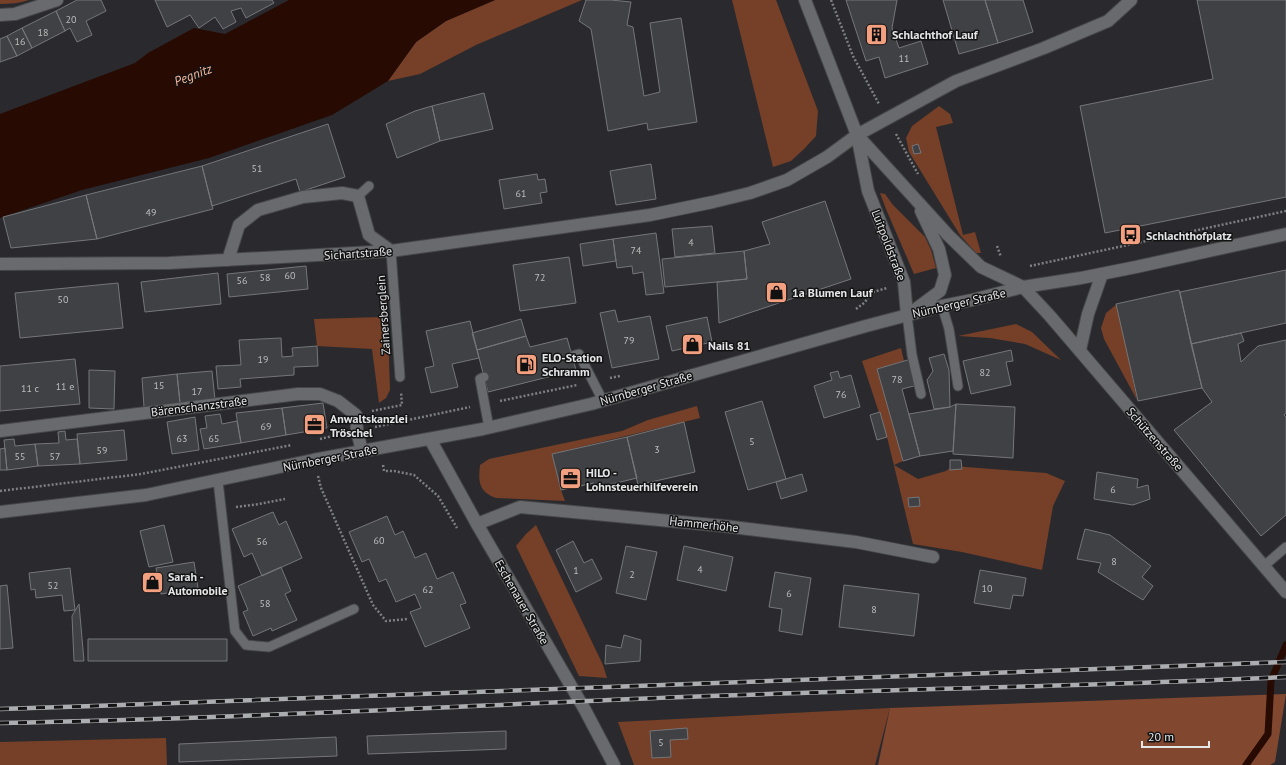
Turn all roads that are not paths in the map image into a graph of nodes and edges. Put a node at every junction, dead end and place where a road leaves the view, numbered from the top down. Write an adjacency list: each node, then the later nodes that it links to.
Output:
1 (57, 0): 4 (street)
2 (805, 0): 5 (street, Luitpoldstraße)
3 (1131, 0): 5 (street)
4 (0, 15)
5 (857, 135): 8 (street, Luitpoldstraße); 10 (street, Sichartstraße); 16 (street, Luitpoldstraße)
6 (369, 186): 7 (lane)
7 (358, 196): 10 (street); 11 (street)
8 (917, 200): 14 (street, Luitpoldstraße); 16 (street, Luitpoldstraße)
9 (1286, 234): 13 (street, Nürnberger Straße)
10 (391, 251): 11 (street, Sichartstraße); 19 (lane, Zainersberglein)
11 (228, 260): 12 (street, Sichartstraße)
12 (0, 264)
13 (1102, 274): 14 (street, Nürnberger Straße); 17 (street)
14 (1023, 287): 15 (street, Nürnberger Straße); 17 (street, Schützenstraße)
15 (942, 306): 16 (street, Nürnberger Straße); 21 (lane)
16 (907, 315): 22 (lane); 23 (street, Nürnberger Straße)
17 (1080, 350): 33 (street, Schützenstraße)
18 (572, 356): 23 (lane)
19 (400, 377)
20 (484, 377): 24 (lane)
21 (958, 386)
22 (921, 394)
23 (603, 401): 24 (street, Nürnberger Straße)
24 (489, 428): 26 (street, Nürnberger Straße)
25 (0, 431): 27 (street, Bärenschanzstraße)
26 (430, 439): 27 (street, Nürnberger Straße); 30 (street, Eschenauer Straße)
27 (362, 451): 28 (street, Nürnberger Straße)
28 (218, 481): 29 (street, Nürnberger Straße); 35 (lane)
29 (0, 512)
30 (477, 524): 32 (street, Hammerhöhe); 36 (street, Eschenauer Straße)
31 (1286, 546): 33 (lane)
32 (933, 557)
33 (1264, 566): 34 (street, Schützenstraße)
34 (1286, 592)
35 (354, 609)
36 (614, 765)

